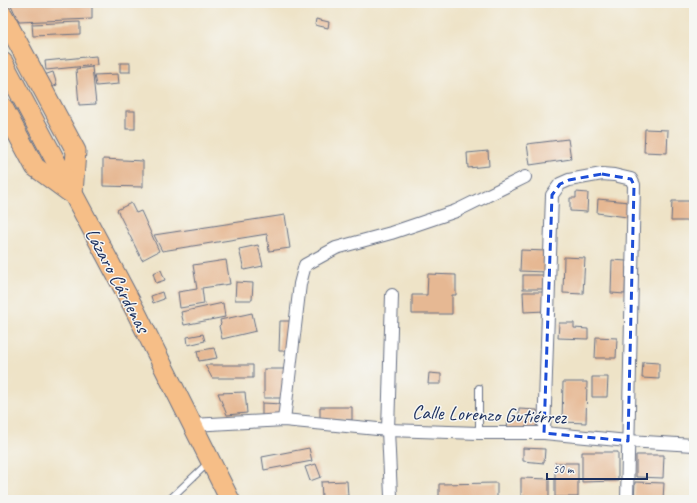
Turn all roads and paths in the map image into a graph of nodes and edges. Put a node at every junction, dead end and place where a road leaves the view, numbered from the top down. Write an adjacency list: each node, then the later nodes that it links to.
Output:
1 (3, 15): 6 (main road)
2 (3, 62): 6 (main road, Lázaro Cárdenas)
3 (3, 107): 4 (main road)
4 (8, 127): 6 (main road)
5 (525, 178): 9 (street)
6 (73, 194): 10 (main road, Lázaro Cárdenas)
7 (392, 295): 11 (street)
8 (479, 388): 12 (lane)
9 (284, 420): 10 (street, Calle Lorenzo Gutiérrez); 11 (street, Calle Lorenzo Gutiérrez)
10 (192, 425): 16 (main road, Lázaro Cárdenas)
11 (388, 430): 12 (street, Calle Lorenzo Gutiérrez); 19 (street)
12 (479, 433): 13 (street, Calle Lorenzo Gutiérrez)
13 (544, 433): 14 (street, Calle Lorenzo Gutiérrez); 14 (street)
14 (628, 441): 15 (street, Calle Lorenzo Gutiérrez); 20 (street)
15 (694, 444)
16 (210, 461): 17 (lane); 18 (main road, Lázaro Cárdenas)
17 (169, 500)
18 (230, 500)
19 (393, 500)
20 (627, 500)

